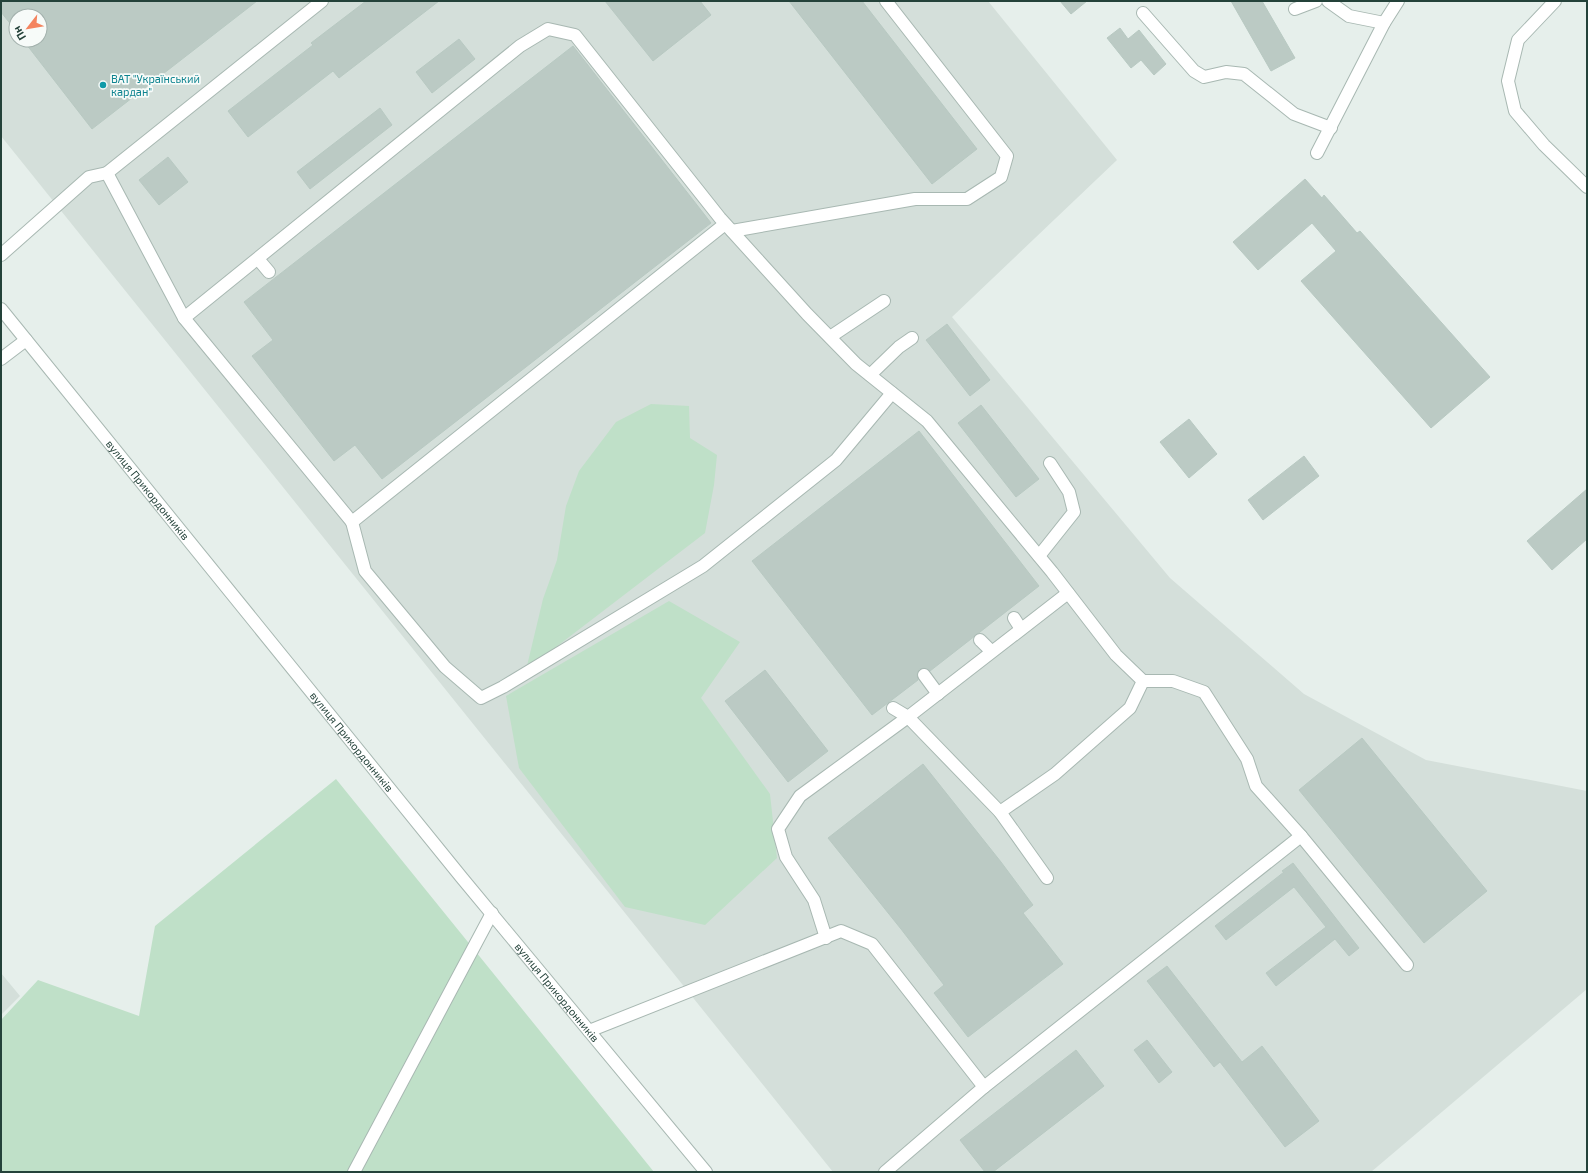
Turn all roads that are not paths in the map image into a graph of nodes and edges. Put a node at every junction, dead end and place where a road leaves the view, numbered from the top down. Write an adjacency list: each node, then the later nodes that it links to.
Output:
1 (322, 1): 12 (street)
2 (886, 1): 14 (street)
3 (1316, 1): 7 (street)
4 (1328, 1): 9 (street)
5 (1398, 1): 9 (street)
6 (1555, 1): 13 (street)
7 (1295, 9)
8 (1143, 13): 10 (street)
9 (1384, 23): 10 (street)
10 (1331, 128): 11 (street)
11 (1317, 153)
12 (107, 172): 15 (street); 20 (street)
13 (1587, 187)
14 (728, 227): 16 (street); 21 (street); 28 (street)
15 (1, 255)
16 (258, 259): 17 (street); 20 (street)
17 (269, 272)
18 (884, 301): 21 (street)
19 (1, 309): 23 (street, вулиця Прикордонників)
20 (184, 318): 28 (street)
21 (830, 337): 25 (street)
22 (912, 338): 25 (street)
23 (26, 340): 24 (street); 43 (street, вулиця Прикордонників)
24 (1, 359)
25 (870, 375): 26 (street)
26 (892, 393): 28 (street); 29 (street)
27 (1050, 463): 29 (street)
28 (352, 522)
29 (1039, 556): 30 (street)
30 (1068, 593): 32 (street); 36 (street)
31 (1014, 618): 32 (street)
32 (1021, 629): 34 (street)
33 (980, 640): 34 (street)
34 (991, 651): 37 (street)
35 (924, 676): 37 (street)
36 (1143, 681): 40 (street); 41 (street)
37 (938, 694): 39 (street)
38 (893, 708): 39 (street)
39 (908, 717): 40 (street); 44 (street)
40 (1000, 812): 42 (street)
41 (1302, 836): 45 (street); 47 (street)
42 (1047, 878)
43 (492, 913): 46 (street, вулиця Прикордонників); 48 (street)
44 (826, 938): 46 (street); 47 (street)
45 (1407, 964)
46 (589, 1031): 49 (street, вулиця Прикордонників)
47 (984, 1087): 50 (street)
48 (354, 1172)
49 (706, 1172)
50 (885, 1172)

